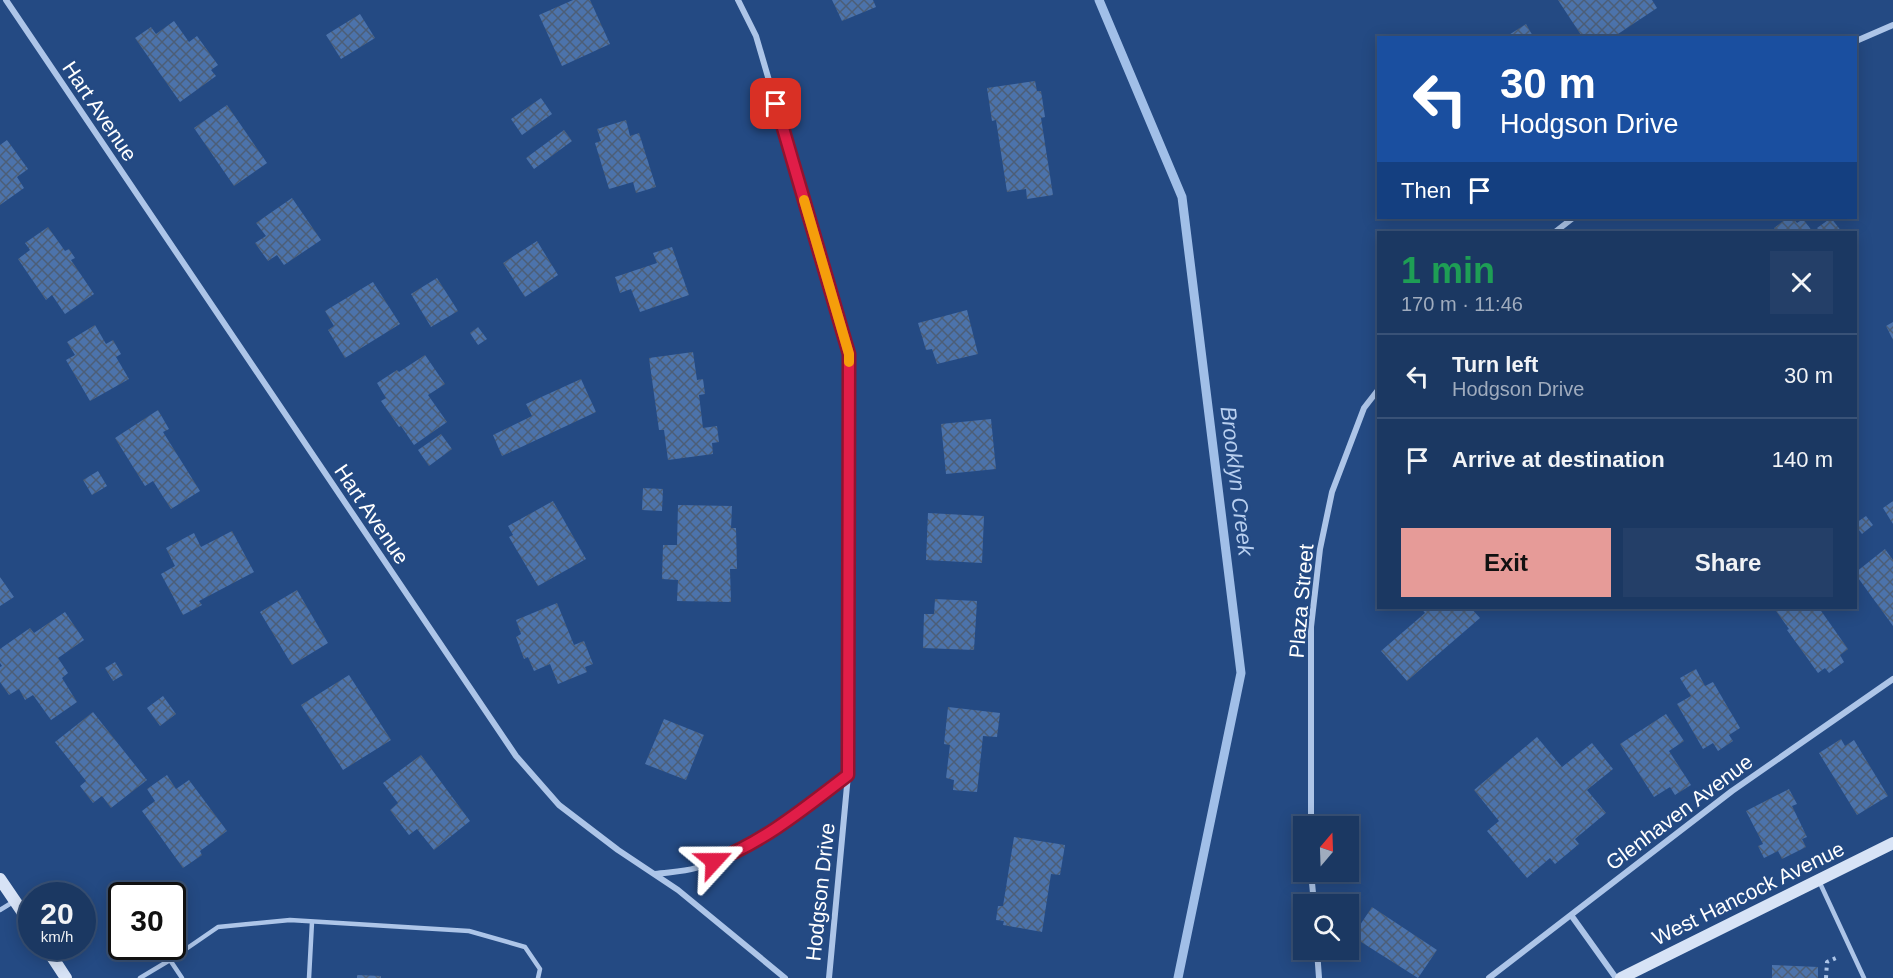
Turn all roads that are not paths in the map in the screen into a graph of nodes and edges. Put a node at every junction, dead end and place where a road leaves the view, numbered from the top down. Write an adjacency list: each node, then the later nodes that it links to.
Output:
1 (6, 0): 12 (street, Hart Avenue)
2 (738, 0): 9 (street, Hodgson Drive)
3 (1893, 25): 4 (street)
4 (1857, 41)
5 (1572, 219): 6 (street)
6 (1556, 231)
7 (1377, 391): 10 (street, Plaza Street)
8 (1893, 680): 18 (street, Glenhaven Avenue)
9 (848, 775): 12 (street); 30 (street, Hodgson Drive)
10 (1311, 816)
11 (1893, 843): 14 (street, West Hancock Avenue)
12 (654, 874): 29 (street, Hart Avenue)
13 (0, 879): 15 (street)
14 (1819, 880): 33 (street, West Hancock Avenue); 34 (lane)
15 (14, 900): 16 (street); 17 (lane)
16 (18, 906)
17 (0, 910)
18 (1571, 915): 32 (street, Glenhaven Avenue); 33 (street)
19 (312, 922): 20 (lane); 27 (lane); 28 (lane)
20 (186, 949)
21 (54, 960): 24 (street)
22 (170, 960): 25 (lane); 26 (lane)
23 (1318, 960): 31 (street)
24 (66, 978)
25 (140, 978)
26 (182, 978)
27 (309, 978)
28 (538, 978)
29 (785, 978)
30 (829, 978)
31 (1319, 978)
32 (1489, 978)
33 (1619, 978)
34 (1864, 978)

